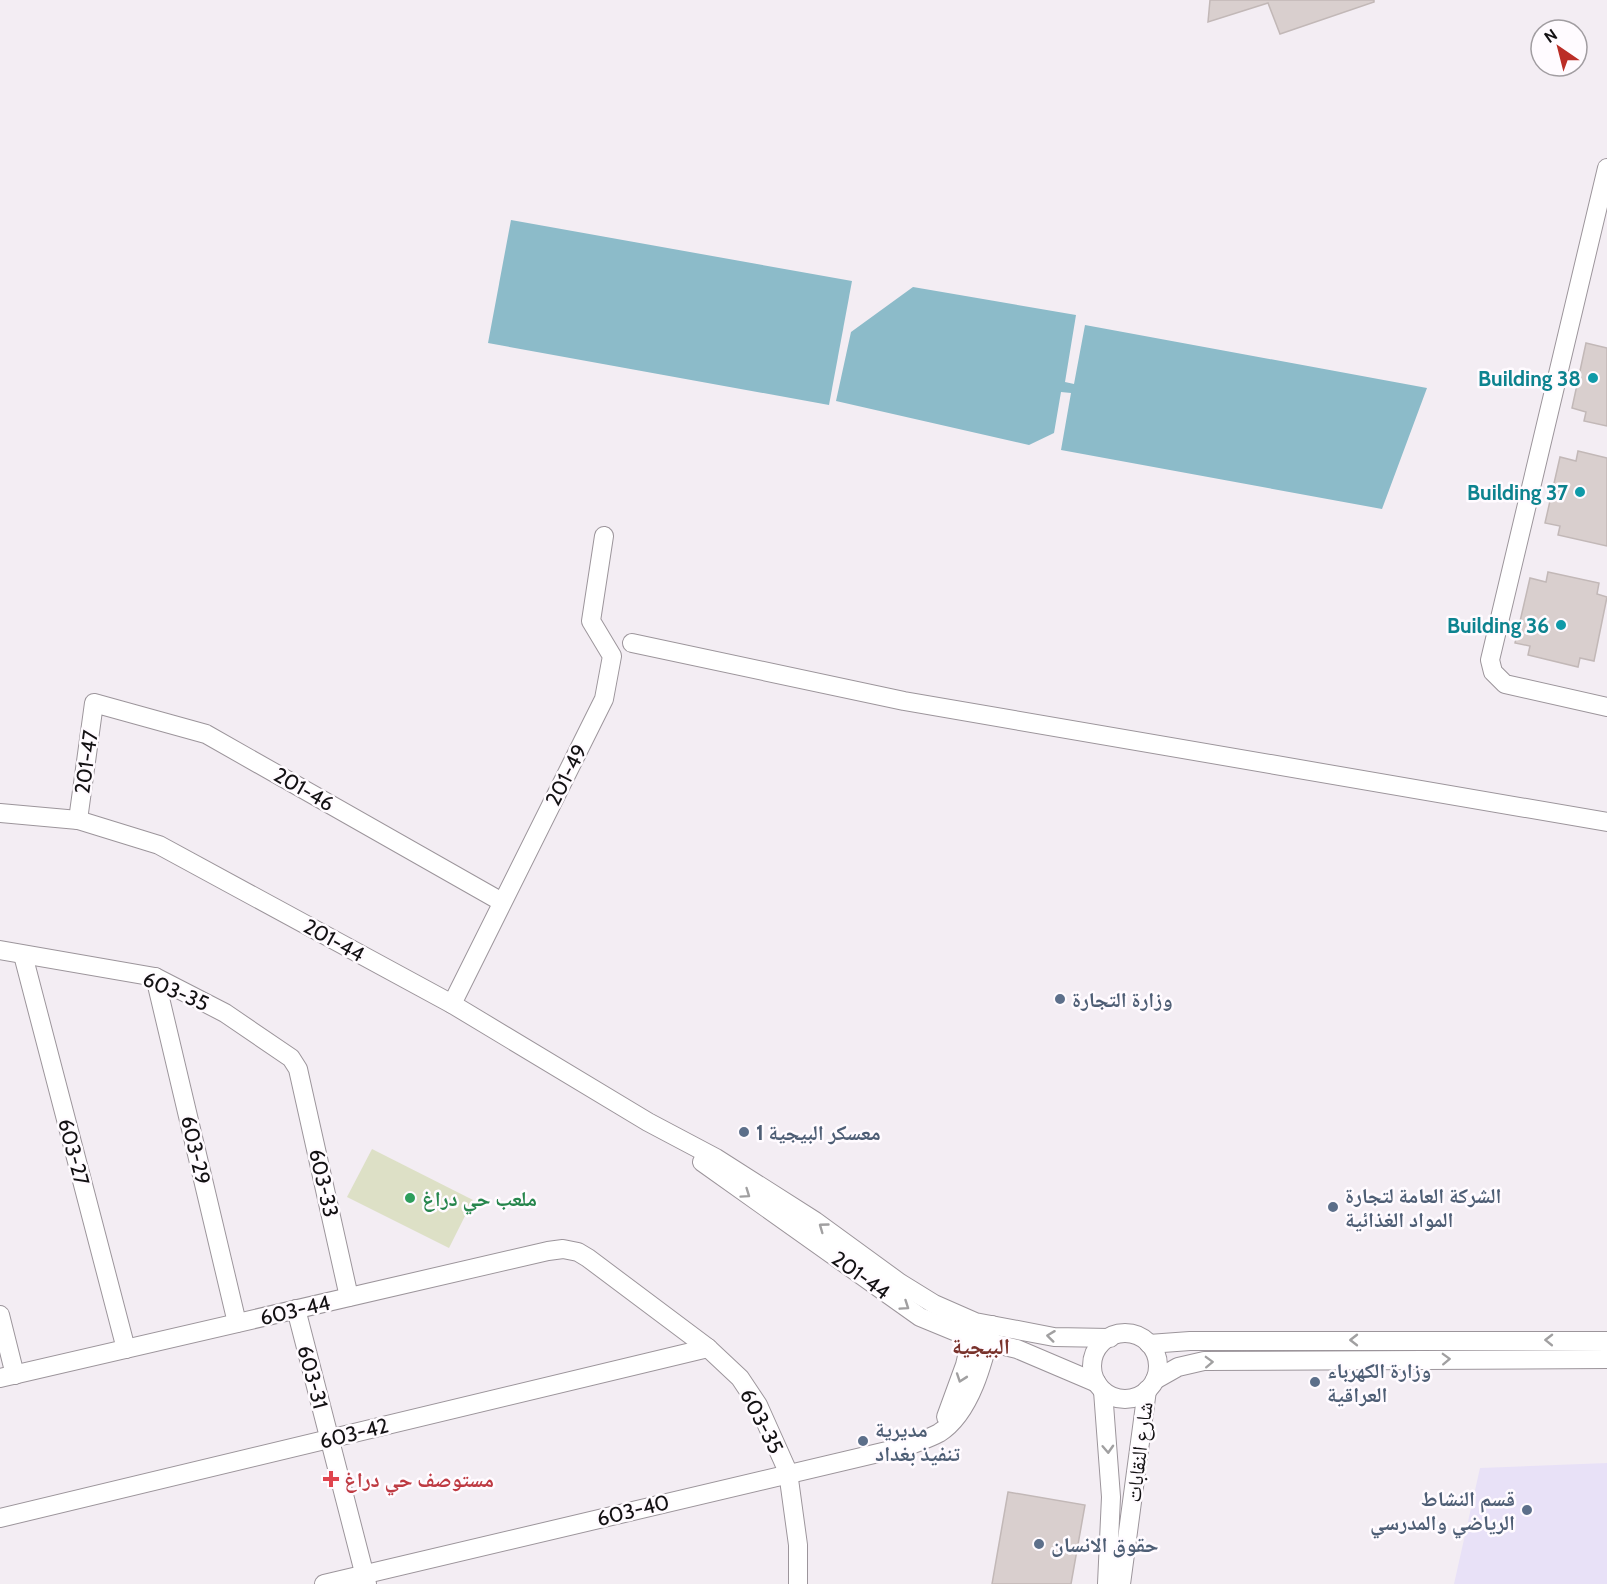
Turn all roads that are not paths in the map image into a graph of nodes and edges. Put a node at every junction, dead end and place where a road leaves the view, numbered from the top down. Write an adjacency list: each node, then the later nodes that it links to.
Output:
1 (1607, 168): 5 (street)
2 (604, 536): 9 (street, 201-49)
3 (632, 642): 8 (street)
4 (94, 703): 7 (street, 201-47); 9 (street, 201-46)
5 (1607, 707)
6 (0, 813): 7 (street, 201-44)
7 (78, 820): 13 (street, 201-44)
8 (1607, 822)
9 (502, 902): 13 (street, 201-49)
10 (0, 950): 11 (street, 603-35)
11 (23, 955): 12 (street, 603-35); 25 (street, 603-27)
12 (154, 977): 14 (street, 603-35); 19 (street, 603-29)
13 (452, 1004): 20 (street, 201-44)
14 (298, 1069): 16 (street, 603-33)
15 (588, 1258): 16 (street, 603-44); 24 (street, 603-35)
16 (349, 1297): 17 (street, 603-44)
17 (296, 1309): 19 (street, 603-44); 31 (street, 603-31)
18 (0, 1315): 28 (street)
19 (237, 1323): 25 (street, 603-44)
20 (982, 1332): 21 (street, 201-44, one-way to 20); 30 (street, 201-44); 32 (street, 603-40)
21 (1110, 1338): 23 (street); 30 (street)
22 (1607, 1341): 26 (street, one-way to 26)
23 (1149, 1344): 26 (street, one-way to 23); 29 (street)
24 (708, 1348): 31 (street, 603-42); 32 (street, 603-35)
25 (126, 1349): 28 (street, 603-44)
26 (1491, 1349): 27 (street); 29 (street, one-way to 26)
27 (1607, 1359)
28 (8, 1376)
29 (1151, 1385): 30 (street); 38 (street, شارع النقابات)
30 (1100, 1387): 37 (street, شارع النقابات, one-way to 37)
31 (329, 1439): 33 (street, 603-42); 34 (street, 603-31)
32 (788, 1472): 34 (street, 603-40); 36 (street, 603-35)
33 (0, 1518)
34 (366, 1579): 35 (street, 603-40)
35 (324, 1584)
36 (798, 1584)
37 (1107, 1584)
38 (1121, 1584)

